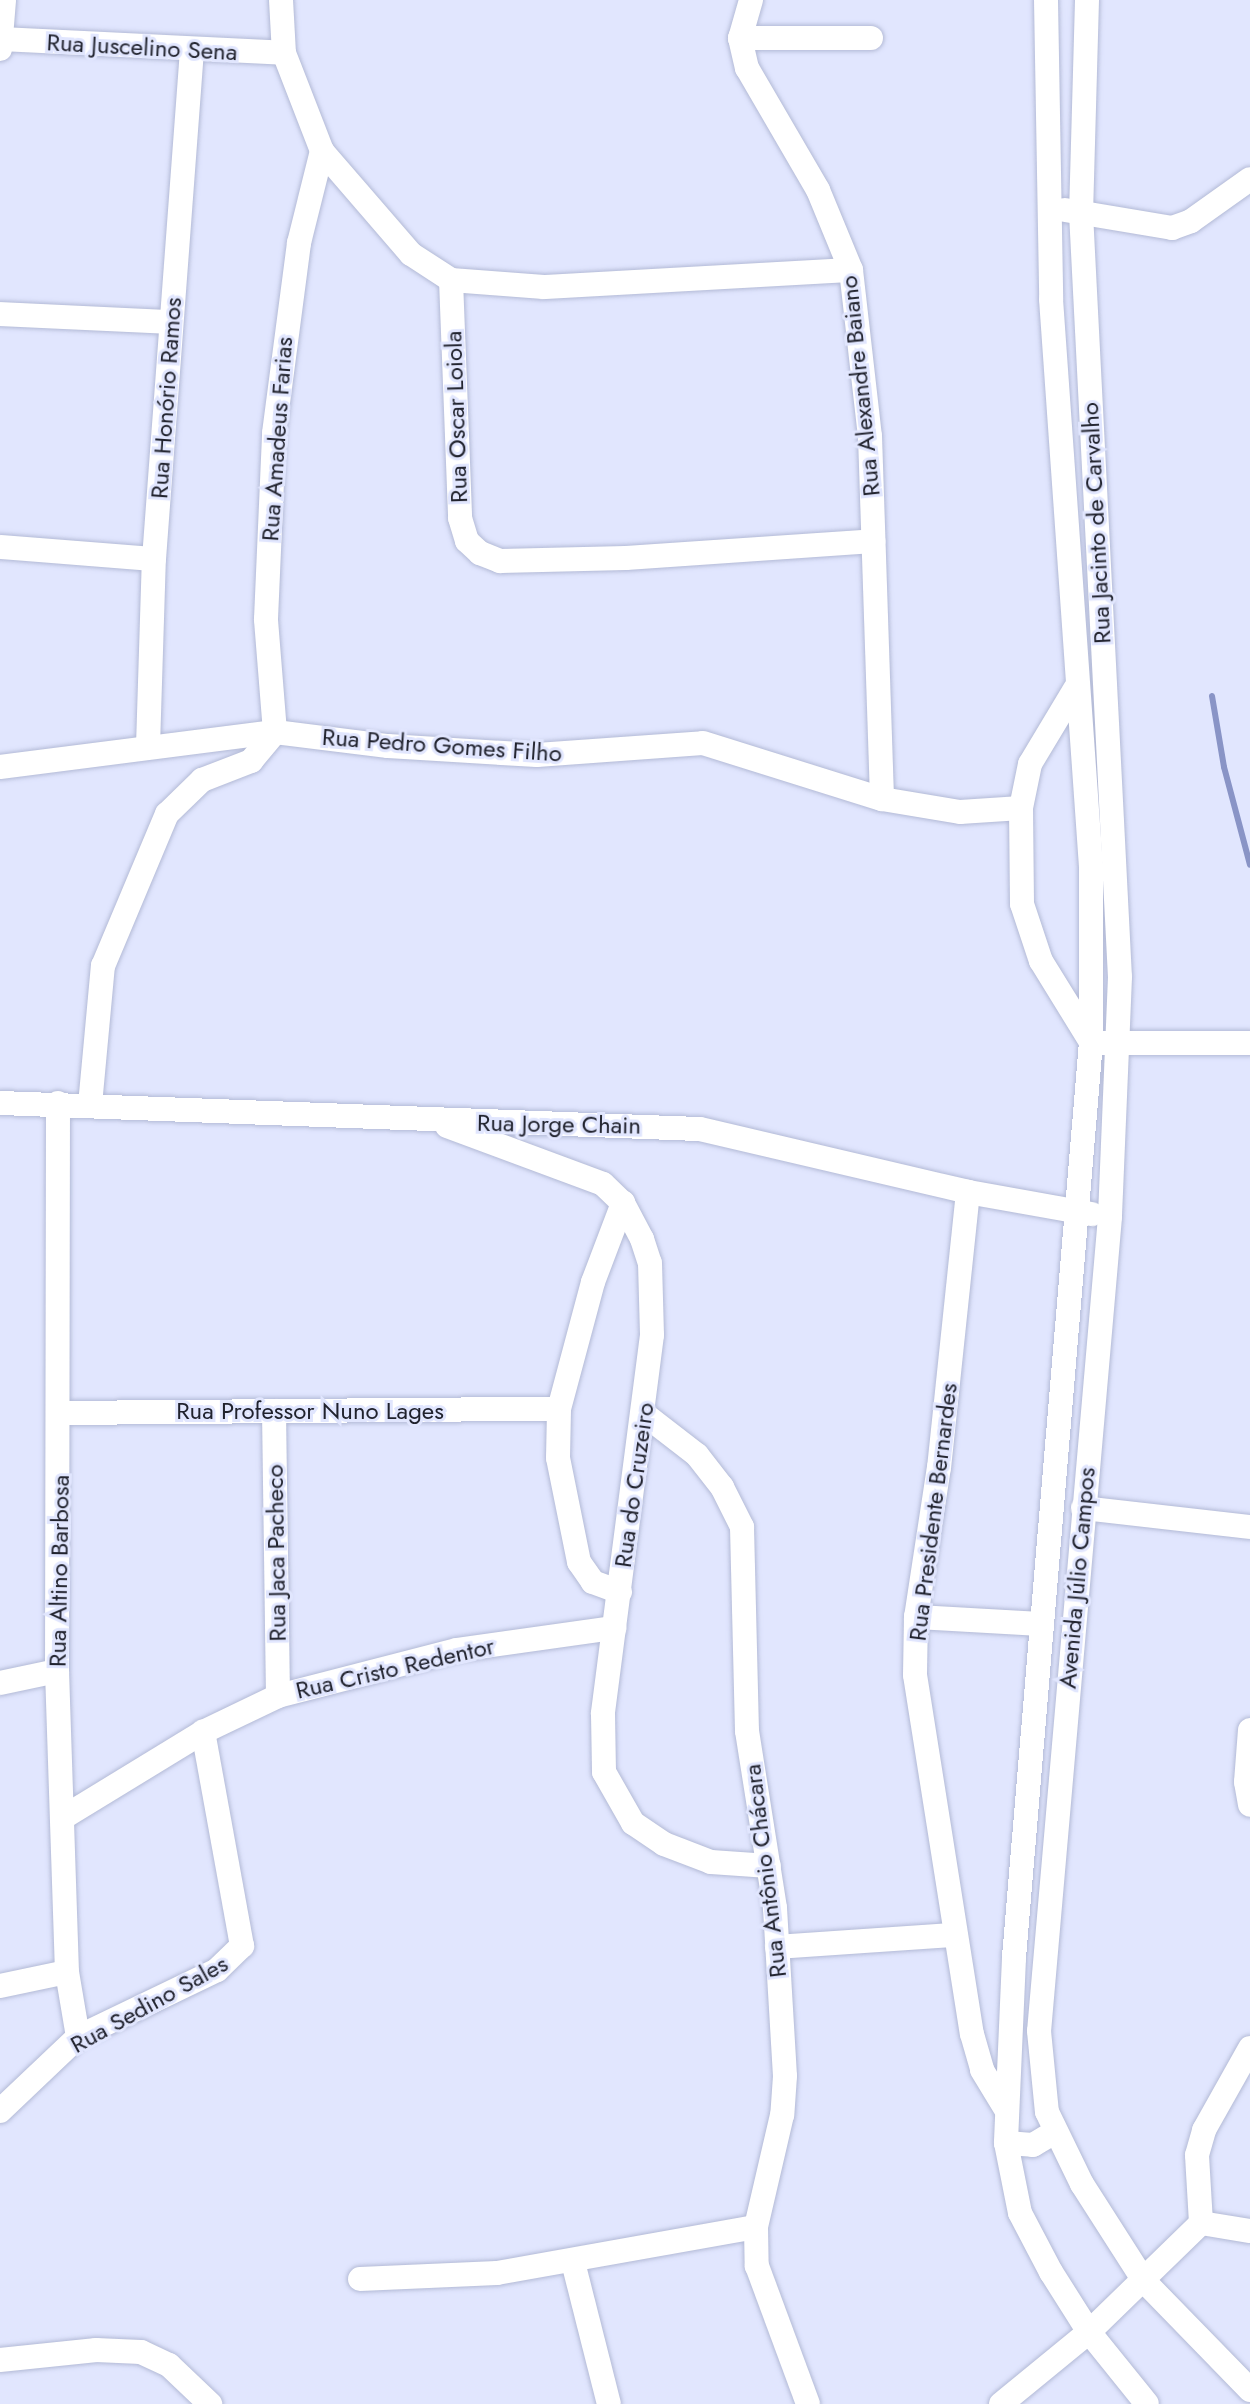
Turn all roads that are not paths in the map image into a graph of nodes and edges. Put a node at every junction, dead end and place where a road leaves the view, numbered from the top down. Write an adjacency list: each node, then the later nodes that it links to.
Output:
1 (4, 0): 8 (street)
2 (281, 0): 11 (street)
3 (751, 0): 6 (street)
4 (1046, 0): 14 (street)
5 (1087, 0): 15 (street, Rua Jacinto de Carvalho)
6 (740, 38): 7 (street); 16 (street, Rua Alexandre Baiano)
7 (871, 38)
8 (1, 39): 9 (street); 10 (street, Rua Juscelino Sena)
9 (0, 49)
10 (192, 50): 11 (street, Rua Juscelino Sena); 19 (street, Rua Honório Ramos)
11 (284, 53): 12 (street)
12 (322, 151): 17 (street); 26 (street, Rua Amadeus Farias)
13 (1250, 179): 15 (street)
14 (1047, 208): 15 (street); 21 (street)
15 (1081, 213): 20 (street, Rua Jacinto de Carvalho)
16 (851, 270): 17 (street); 22 (street, Rua Alexandre Baiano)
17 (451, 280): 22 (street, Rua Oscar Loiola)
18 (0, 314): 19 (street)
19 (171, 322): 24 (street, Rua Honório Ramos)
20 (1093, 500): 21 (street); 31 (street, Rua Jacinto de Carvalho)
21 (1064, 502): 25 (street)
22 (873, 541): 29 (street, Rua Alexandre Baiano)
23 (0, 547): 24 (street)
24 (154, 559): 27 (street, Rua Honório Ramos)
25 (1075, 689): 30 (street); 32 (street)
26 (275, 732): 27 (street, Rua Pedro Gomes Filho); 29 (street, Rua Pedro Gomes Filho); 38 (street)
27 (148, 746): 28 (street, Rua Pedro Gomes Filho)
28 (0, 767)
29 (882, 799): 30 (street, Rua Pedro Gomes Filho)
30 (1021, 808): 33 (street)
31 (1116, 866): 32 (street); 35 (street, Rua Jacinto de Carvalho)
32 (1091, 867): 33 (street)
33 (1091, 1042): 35 (street); 42 (street)
34 (1250, 1043): 35 (street)
35 (1116, 1045): 43 (street, Avenida Júlio Campos)
36 (0, 1103): 37 (street, Rua Jorge Chain)
37 (58, 1103): 38 (street, Rua Jorge Chain); 48 (street, Rua Altino Barbosa)
38 (90, 1105): 39 (street, Rua Jorge Chain)
39 (437, 1122): 40 (street, Rua Jorge Chain); 41 (street, Rua do Cruzeiro)
40 (968, 1192): 42 (street, Rua Jorge Chain); 53 (street, Rua Presidente Bernardes)
41 (623, 1203): 46 (street); 49 (street, Rua do Cruzeiro)
42 (1079, 1212): 43 (street, Rua Jorge Chain); 44 (street)
43 (1110, 1217): 45 (street, Avenida Júlio Campos)
44 (1073, 1281): 45 (street); 54 (street)
45 (1104, 1284): 50 (street, Avenida Júlio Campos)
46 (559, 1409): 47 (street, Rua Professor Nuno Lages); 52 (street)
47 (274, 1411): 48 (street, Rua Professor Nuno Lages); 58 (street, Rua Jaca Pacheco)
48 (61, 1413): 56 (street, Rua Altino Barbosa)
49 (644, 1414): 52 (street, Rua do Cruzeiro); 63 (street, Rua Antônio Chácara)
50 (1083, 1508): 51 (street); 72 (street, Avenida Júlio Campos)
51 (1250, 1527)
52 (620, 1592): 55 (street, Rua do Cruzeiro)
53 (916, 1617): 54 (street); 64 (street, Rua Presidente Bernardes)
54 (1042, 1624): 70 (street)
55 (614, 1628): 58 (street, Rua Cristo Redentor); 63 (street, Rua do Cruzeiro)
56 (57, 1671): 57 (street); 62 (street, Rua Altino Barbosa)
57 (0, 1683)
58 (278, 1696): 60 (street, Rua Cristo Redentor)
59 (1250, 1730): 61 (street)
60 (203, 1732): 62 (street, Rua Cristo Redentor); 68 (street, Rua Sedino Sales)
61 (1250, 1805)
62 (64, 1817): 66 (street, Rua Altino Barbosa)
63 (769, 1866): 65 (street, Rua Antônio Chácara)
64 (955, 1935): 65 (street); 70 (street, Rua Presidente Bernardes)
65 (777, 1947): 75 (street, Rua Antônio Chácara)
66 (67, 1972): 67 (street); 68 (street, Rua Altino Barbosa)
67 (0, 1986)
68 (78, 2037): 71 (street, Rua Sedino Sales)
69 (1250, 2048): 74 (street)
70 (1005, 2108): 72 (street); 73 (street)
71 (0, 2111)
72 (1051, 2122): 73 (street); 79 (street)
73 (1006, 2143): 80 (street)
74 (1201, 2223): 76 (street); 79 (street)
75 (756, 2227): 77 (street); 85 (street, Rua Antônio Chácara)
76 (1250, 2231)
77 (573, 2262): 78 (street); 84 (street)
78 (360, 2279)
79 (1144, 2281): 80 (street); 82 (street)
80 (1089, 2332): 86 (street); 87 (street)
81 (0, 2360): 83 (street)
82 (1250, 2390)
83 (210, 2404)
84 (609, 2404)
85 (808, 2404)
86 (1001, 2404)
87 (1147, 2404)

